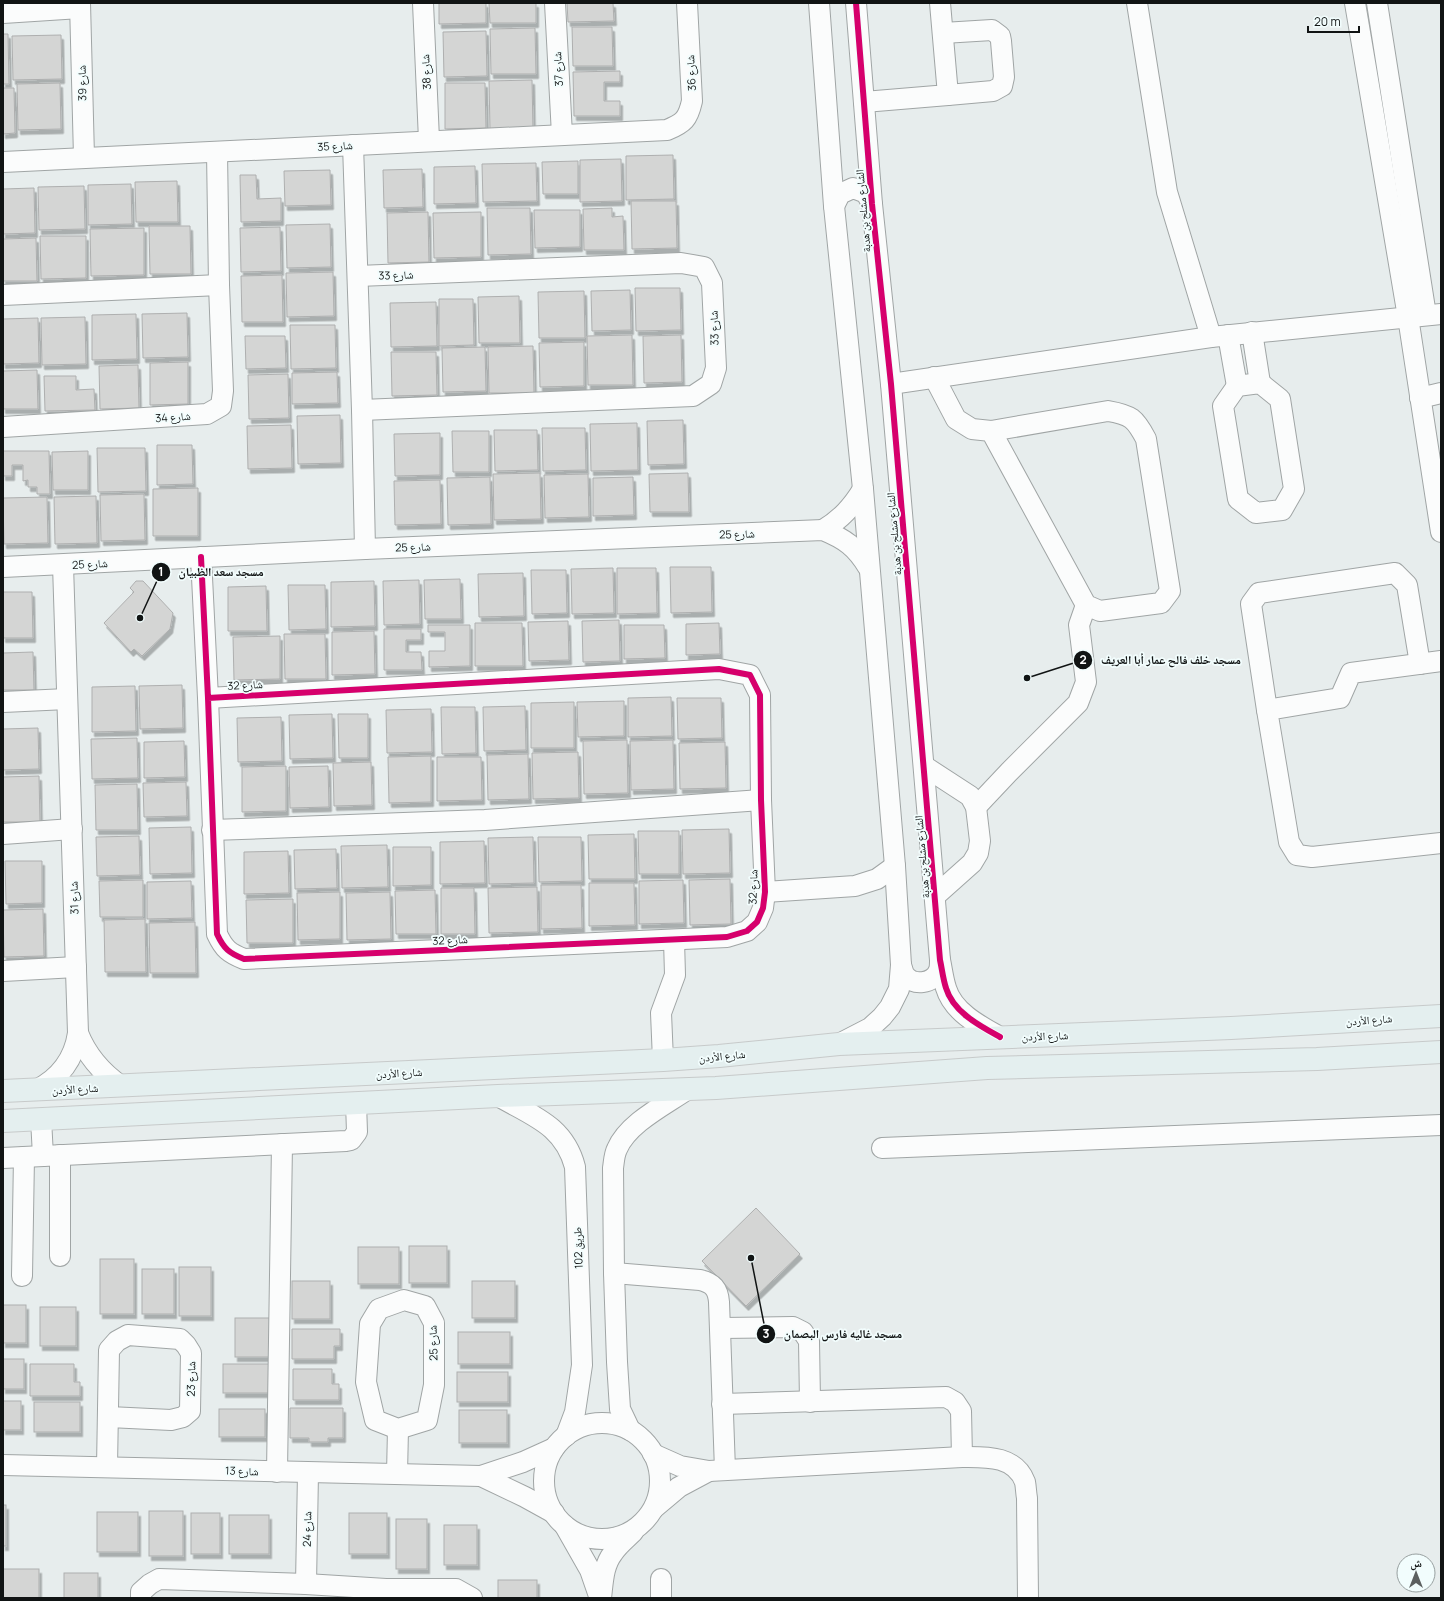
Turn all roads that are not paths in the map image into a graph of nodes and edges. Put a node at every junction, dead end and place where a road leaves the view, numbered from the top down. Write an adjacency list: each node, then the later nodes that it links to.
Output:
1 (422, 3): 17 (street, شارع 38)
2 (555, 3): 16 (street, شارع 37)
3 (687, 3): 15 (street, شارع 36)
4 (819, 3): 23 (street)
5 (856, 3): 14 (street, الشارع مشلح بن هدبة)
6 (940, 3): 12 (street)
7 (1137, 3): 29 (street)
8 (1355, 3): 27 (street)
9 (1377, 3): 27 (street)
10 (80, 6): 11 (street, شارع 39); 20 (street, شارع 39)
11 (3, 13)
12 (943, 33): 13 (street); 13 (street)
13 (948, 95): 14 (street)
14 (864, 102): 22 (street, الشارع مشلح بن هدبة)
15 (667, 130): 16 (street, شارع 35)
16 (562, 135): 17 (street, شارع 35)
17 (429, 140): 18 (street, شارع 35)
18 (353, 145): 19 (street, شارع 35); 24 (street)
19 (217, 152): 20 (street, شارع 35); 25 (street, شارع 34)
20 (84, 157): 21 (street, شارع 35)
21 (3, 162)
22 (872, 204): 23 (street); 32 (street, الشارع مشلح بن هدبة)
23 (834, 206): 39 (street)
24 (358, 276): 36 (street); 36 (street, شارع 33)
25 (219, 285): 26 (street); 37 (street, شارع 34)
26 (3, 295)
27 (1425, 315): 28 (street); 35 (street)
28 (1252, 332): 29 (street); 31 (street)
29 (1219, 336): 30 (street); 33 (street)
30 (934, 377): 32 (street); 38 (street)
31 (1260, 383): 33 (street); 33 (street)
32 (891, 384): 54 (street, الشارع مشلح بن هدبة)
33 (1237, 386)
34 (1441, 393): 35 (street)
35 (1420, 398): 41 (street)
36 (362, 410): 42 (street)
37 (3, 427)
38 (990, 431): 47 (street); 47 (street)
39 (863, 489): 40 (street); 46 (street)
40 (824, 530): 42 (street, شارع 25); 46 (street, شارع 25)
41 (1441, 532)
42 (365, 549): 43 (street, شارع 25)
43 (201, 557): 44 (street, شارع 25); 50 (street, شارع 32)
44 (63, 565): 45 (street, شارع 25); 51 (street, شارع 31)
45 (3, 567)
46 (868, 567): 61 (street)
47 (1086, 605): 56 (street)
48 (1441, 661): 49 (street)
49 (1420, 664): 53 (street); 53 (street)
50 (208, 698): 55 (street, شارع 32); 58 (street, شارع 32)
51 (67, 699): 52 (street); 57 (street, شارع 31)
52 (3, 702)
53 (1267, 710): 60 (street)
54 (924, 766): 56 (street); 63 (street, الشارع مشلح بن هدبة)
55 (761, 800): 58 (street); 62 (street, شارع 32)
56 (976, 807): 63 (street)
57 (72, 829): 59 (street); 67 (street, شارع 31)
58 (212, 830): 64 (street, شارع 32)
59 (3, 834)
60 (1441, 843)
61 (895, 866): 62 (street); 66 (street)
62 (765, 892): 64 (street, شارع 32)
63 (935, 896): 65 (street, الشارع مشلح بن هدبة)
64 (674, 940): 76 (street)
65 (940, 960): 66 (street); 72 (street, الشارع مشلح بن هدبة)
66 (901, 965): 73 (street)
67 (76, 967): 68 (street); 71 (street, شارع 31)
68 (3, 971)
69 (1441, 1016): 70 (main road, شارع الأردن)
70 (1417, 1017): 72 (main road, شارع الأردن); 75 (main road)
71 (78, 1033): 77 (street, شارع 31); 79 (street, شارع 31)
72 (1000, 1038): 73 (main road, شارع الأردن)
73 (840, 1044): 76 (main road, شارع الأردن)
74 (1441, 1052): 75 (main road)
75 (1318, 1059): 78 (main road)
76 (663, 1060): 77 (main road, شارع الأردن)
77 (121, 1086): 79 (main road, شارع الأردن)
78 (688, 1089): 81 (main road); 91 (street)
79 (36, 1090): 80 (main road, شارع الأردن)
80 (3, 1092)
81 (498, 1096): 82 (main road); 99 (street, طريق 102)
82 (356, 1103): 83 (main road); 86 (street)
83 (41, 1119): 84 (main road); 88 (street)
84 (3, 1121)
85 (1441, 1125): 87 (street)
86 (282, 1144): 88 (street); 105 (street)
87 (882, 1148)
88 (42, 1156): 89 (street); 90 (street); 92 (street)
89 (3, 1158)
90 (60, 1256)
91 (614, 1273): 93 (street); 98 (street)
92 (22, 1276)
93 (721, 1328): 94 (street); 95 (street)
94 (810, 1402): 95 (street); 101 (street)
95 (722, 1404): 104 (street)
96 (109, 1418): 96 (street, 23 شارع); 103 (street, 23 شارع)
97 (398, 1429): 97 (street, شارع 25); 107 (street)
98 (630, 1430): 99 (street); 100 (street)
99 (560, 1442): 108 (street, شارع 13); 110 (street)
100 (653, 1454): 104 (street); 109 (street)
101 (962, 1457): 104 (street); 117 (street)
102 (3, 1466): 103 (street, شارع 13)
103 (107, 1467): 105 (street, شارع 13)
104 (717, 1470): 109 (street)
105 (277, 1472): 106 (street, شارع 13)
106 (308, 1473): 107 (street, شارع 13); 111 (street, شارع 24)
107 (397, 1474): 108 (street, شارع 13)
108 (481, 1476): 110 (street, شارع 13)
109 (651, 1513): 110 (street); 116 (street)
110 (560, 1519): 116 (street)
111 (306, 1584): 112 (street); 113 (street)
112 (221, 1589): 114 (street)
113 (386, 1593): 115 (street)
114 (141, 1598)
115 (472, 1598)
116 (601, 1598)
117 (1028, 1598)

